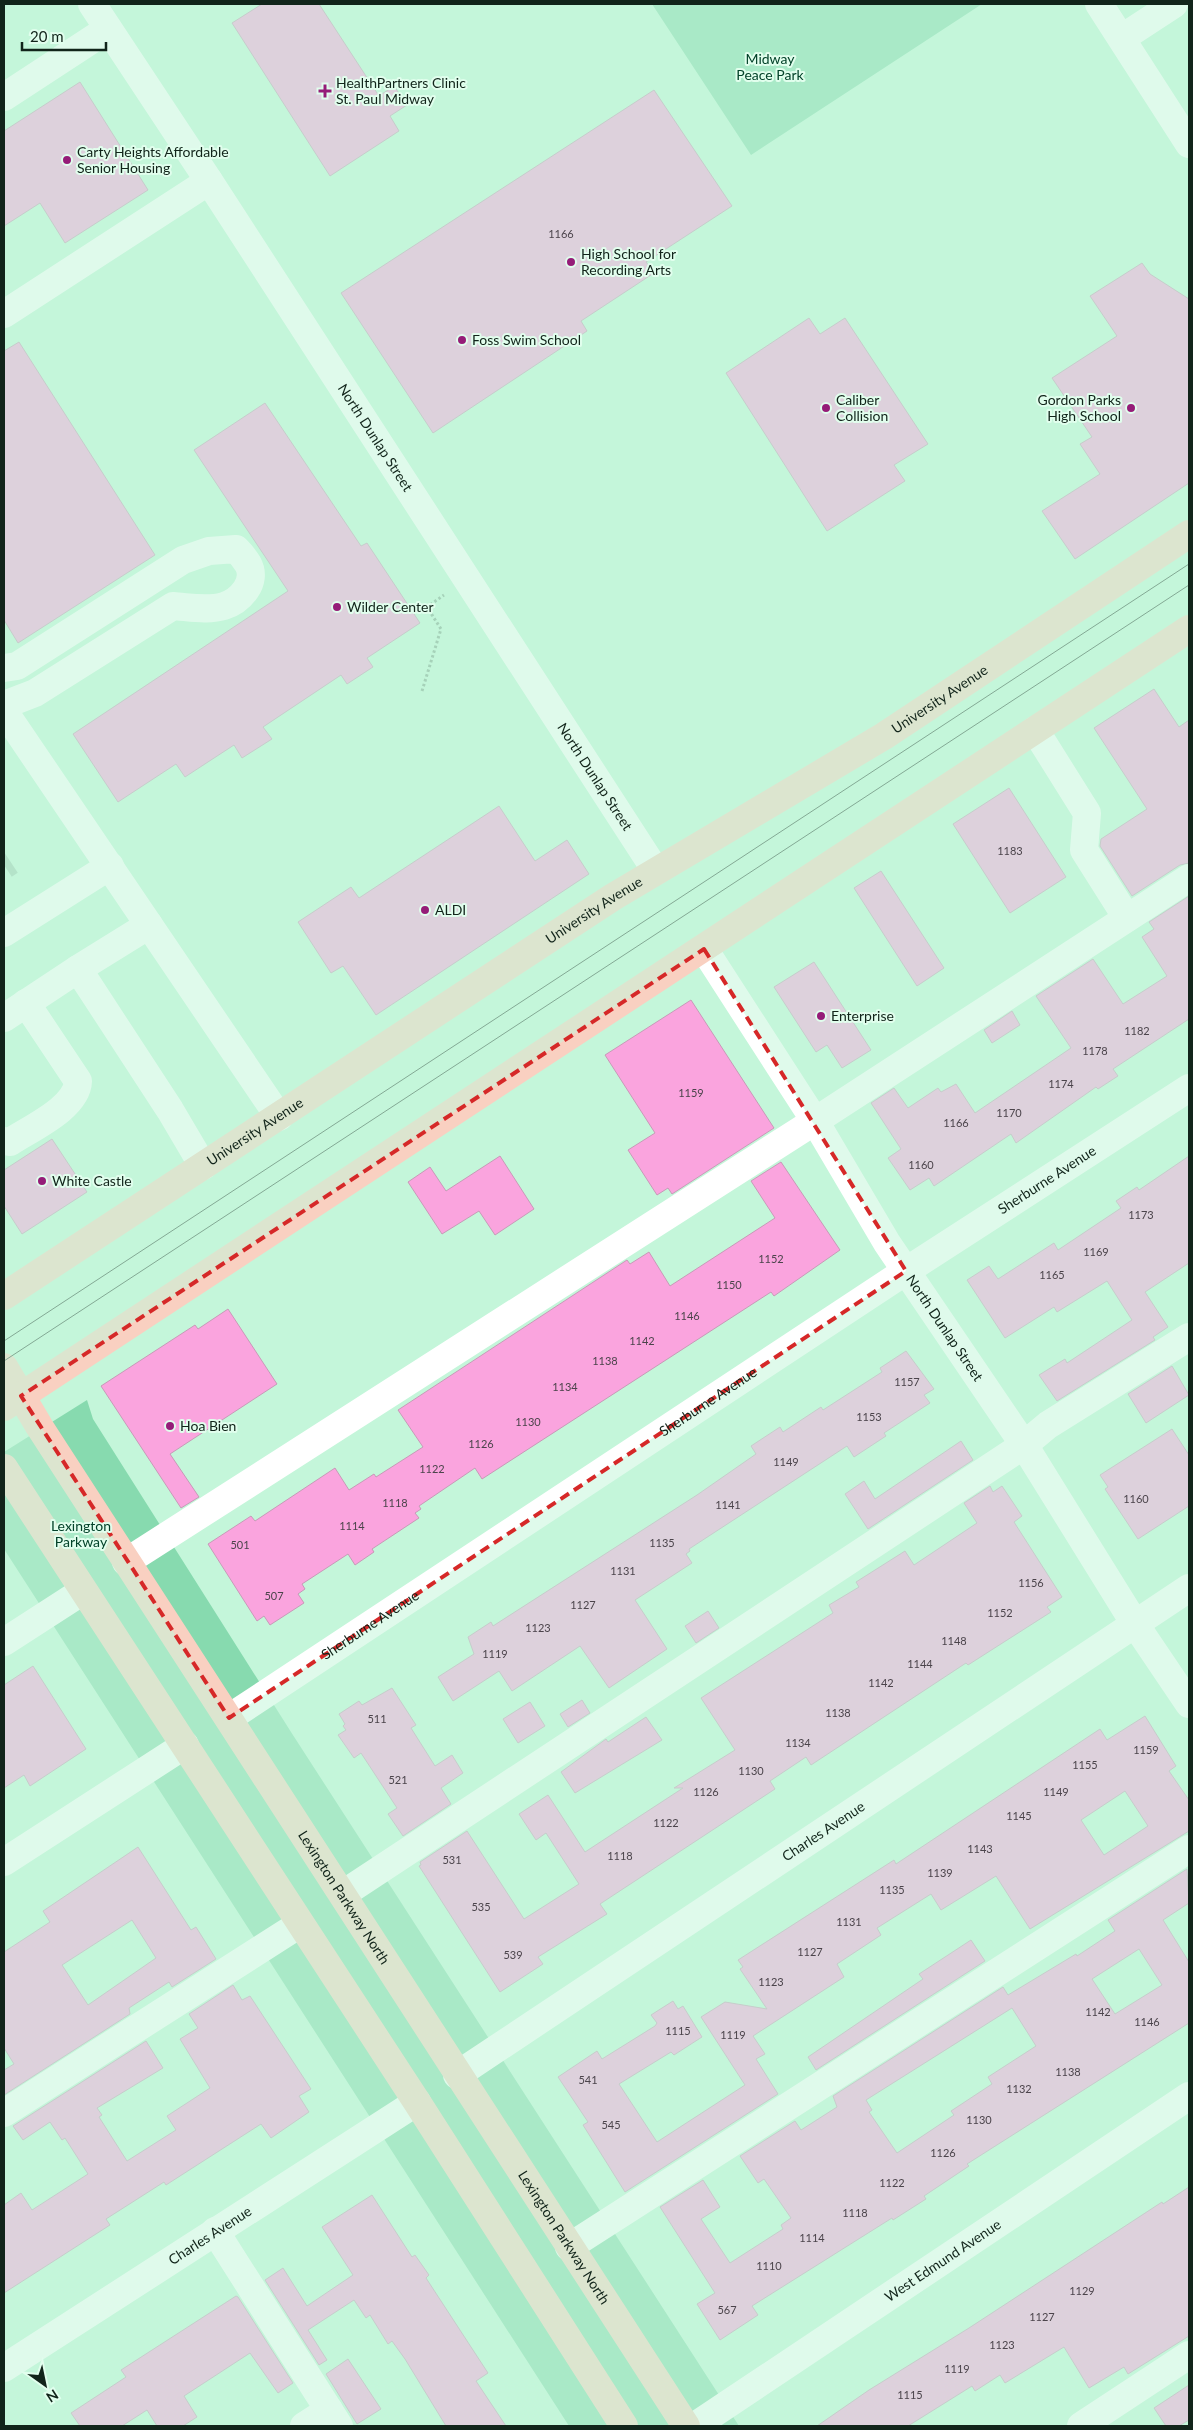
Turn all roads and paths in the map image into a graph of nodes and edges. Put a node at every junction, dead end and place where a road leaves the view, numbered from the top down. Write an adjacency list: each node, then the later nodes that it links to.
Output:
1 (92, 4): 4 (street, North Dunlap Street)
2 (1099, 4): 5 (street)
3 (1174, 4): 5 (street)
4 (108, 29): 6 (street); 8 (street, North Dunlap Street)
5 (1122, 38): 7 (street)
6 (4, 98)
7 (1189, 144)
8 (209, 181): 9 (street); 19 (street, North Dunlap Street)
9 (4, 314)
10 (1189, 534): 19 (main road, University Avenue)
11 (427, 607): 14 (path)
12 (1189, 629): 17 (main road)
13 (4, 668): 15 (street)
14 (422, 691)
15 (4, 705)
16 (4, 711): 18 (street)
17 (1035, 730): 21 (street); 24 (main road)
18 (110, 866): 22 (street); 23 (street)
19 (656, 871): 28 (main road, University Avenue)
20 (1189, 878): 21 (street)
21 (1128, 918): 29 (street)
22 (149, 925): 25 (street); 28 (street)
23 (4, 933)
24 (704, 949): 29 (street, North Dunlap Street); 36 (main road)
25 (78, 969): 26 (street); 31 (street)
26 (15, 1011): 30 (street)
27 (1189, 1088): 32 (street, Sherburne Avenue)
28 (278, 1117): 31 (main road, University Avenue)
29 (815, 1121): 32 (street, North Dunlap Street); 39 (street)
30 (4, 1141)
31 (203, 1166): 33 (main road, University Avenue)
32 (906, 1271): 37 (street, North Dunlap Street); 45 (street, Sherburne Avenue)
33 (4, 1296)
34 (1189, 1337): 37 (street)
35 (4, 1367): 36 (main road, Lexington Parkway North)
36 (12, 1402): 39 (main road, Lexington Parkway North)
37 (1024, 1445): 42 (street, North Dunlap Street); 49 (street)
38 (4, 1468): 41 (main road)
39 (126, 1562): 45 (main road, Lexington Parkway North)
40 (1189, 1588): 42 (street, Charles Avenue)
41 (83, 1591): 43 (street); 46 (main road)
42 (1135, 1624): 44 (street, North Dunlap Street); 51 (street, Charles Avenue)
43 (4, 1642)
44 (1189, 1704)
45 (229, 1718): 49 (main road, Lexington Parkway North)
46 (185, 1745): 48 (street); 50 (main road)
47 (1189, 1849): 56 (street)
48 (4, 1862)
49 (343, 1894): 51 (main road, Lexington Parkway North)
50 (300, 1924): 53 (main road); 54 (street)
51 (458, 2075): 56 (main road, Lexington Parkway North)
52 (1189, 2096): 63 (street, West Edmund Avenue)
53 (417, 2102): 55 (street, Charles Avenue); 61 (main road)
54 (4, 2113)
55 (215, 2231): 58 (street, Charles Avenue); 59 (street)
56 (569, 2247): 62 (main road, Lexington Parkway North)
57 (1189, 2355): 64 (street)
58 (4, 2368)
59 (334, 2418): 60 (street)
60 (304, 2426)
61 (624, 2426)
62 (686, 2426)
63 (695, 2426)
64 (1081, 2426)

